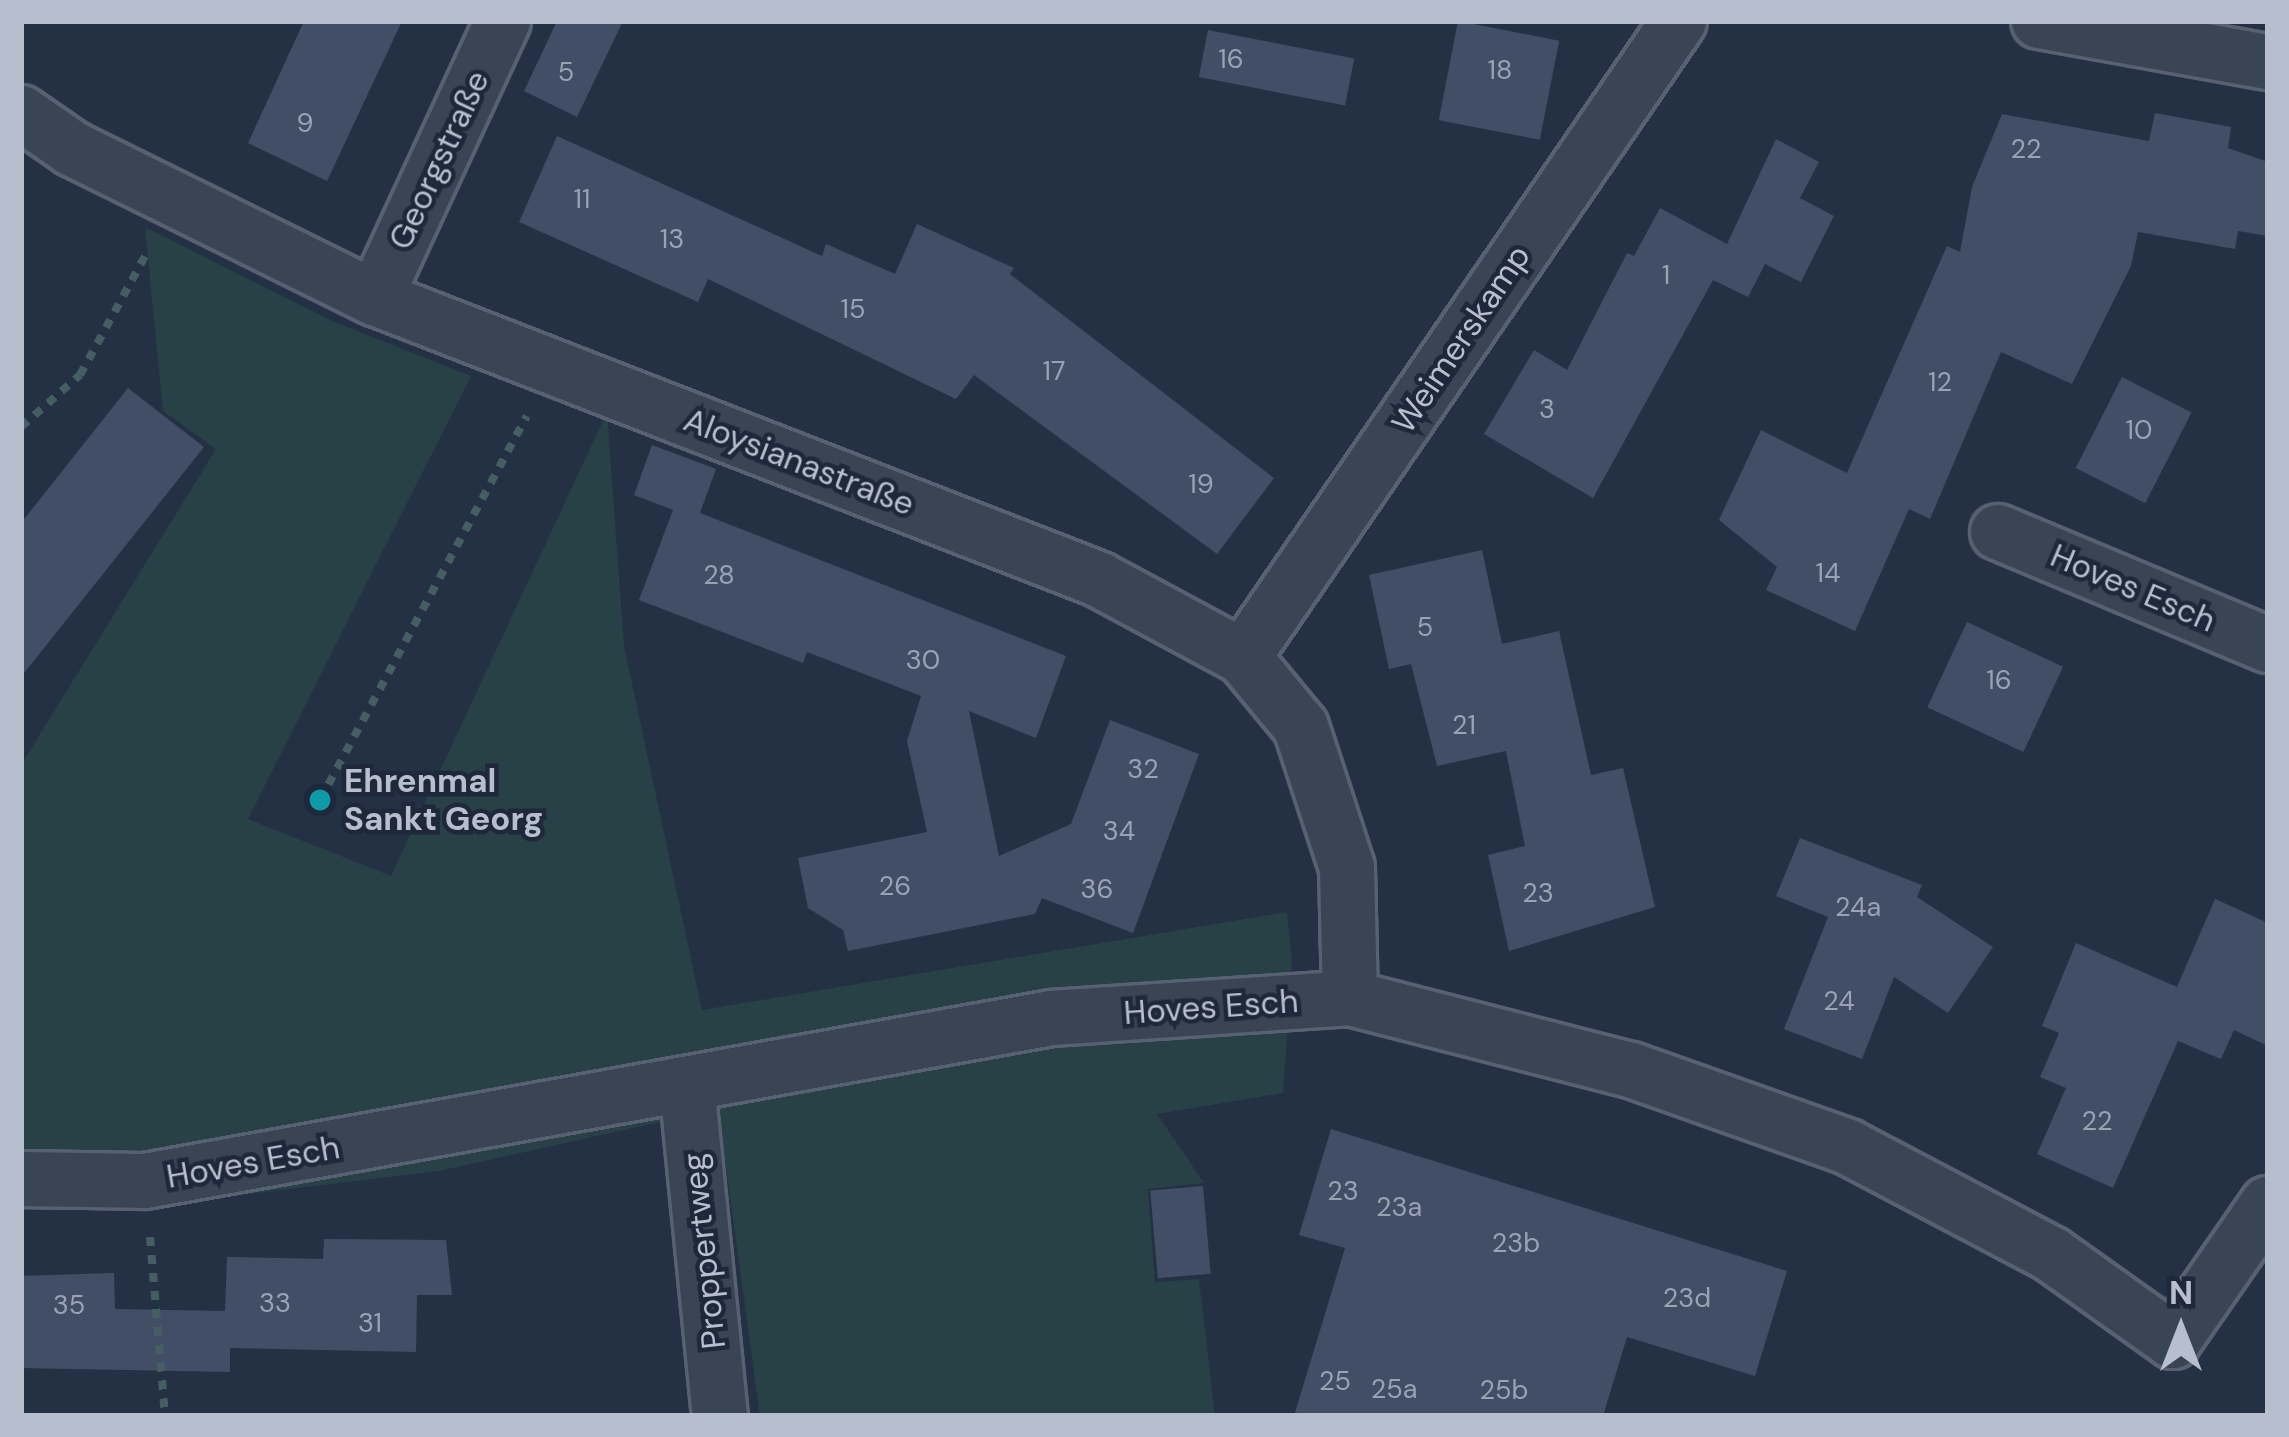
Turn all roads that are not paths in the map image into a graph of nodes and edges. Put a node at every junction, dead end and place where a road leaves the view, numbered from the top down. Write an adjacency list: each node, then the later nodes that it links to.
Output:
1 (503, 21): 6 (street, Georgstraße)
2 (1679, 21): 9 (street, Weimerskamp)
3 (2039, 21): 4 (street)
4 (2268, 62)
5 (21, 113): 6 (street, Aloysianastraße)
6 (374, 298): 9 (street, Aloysianastraße)
7 (1998, 532): 8 (street, Hoves Esch)
8 (2268, 645)
9 (1243, 657): 10 (street, Aloysianastraße)
10 (1350, 998): 11 (street, Hoves Esch); 13 (street, Hoves Esch)
11 (687, 1086): 12 (street, Hoves Esch); 14 (street, Proppertweg)
12 (21, 1179)
13 (2268, 1204)
14 (720, 1416)

